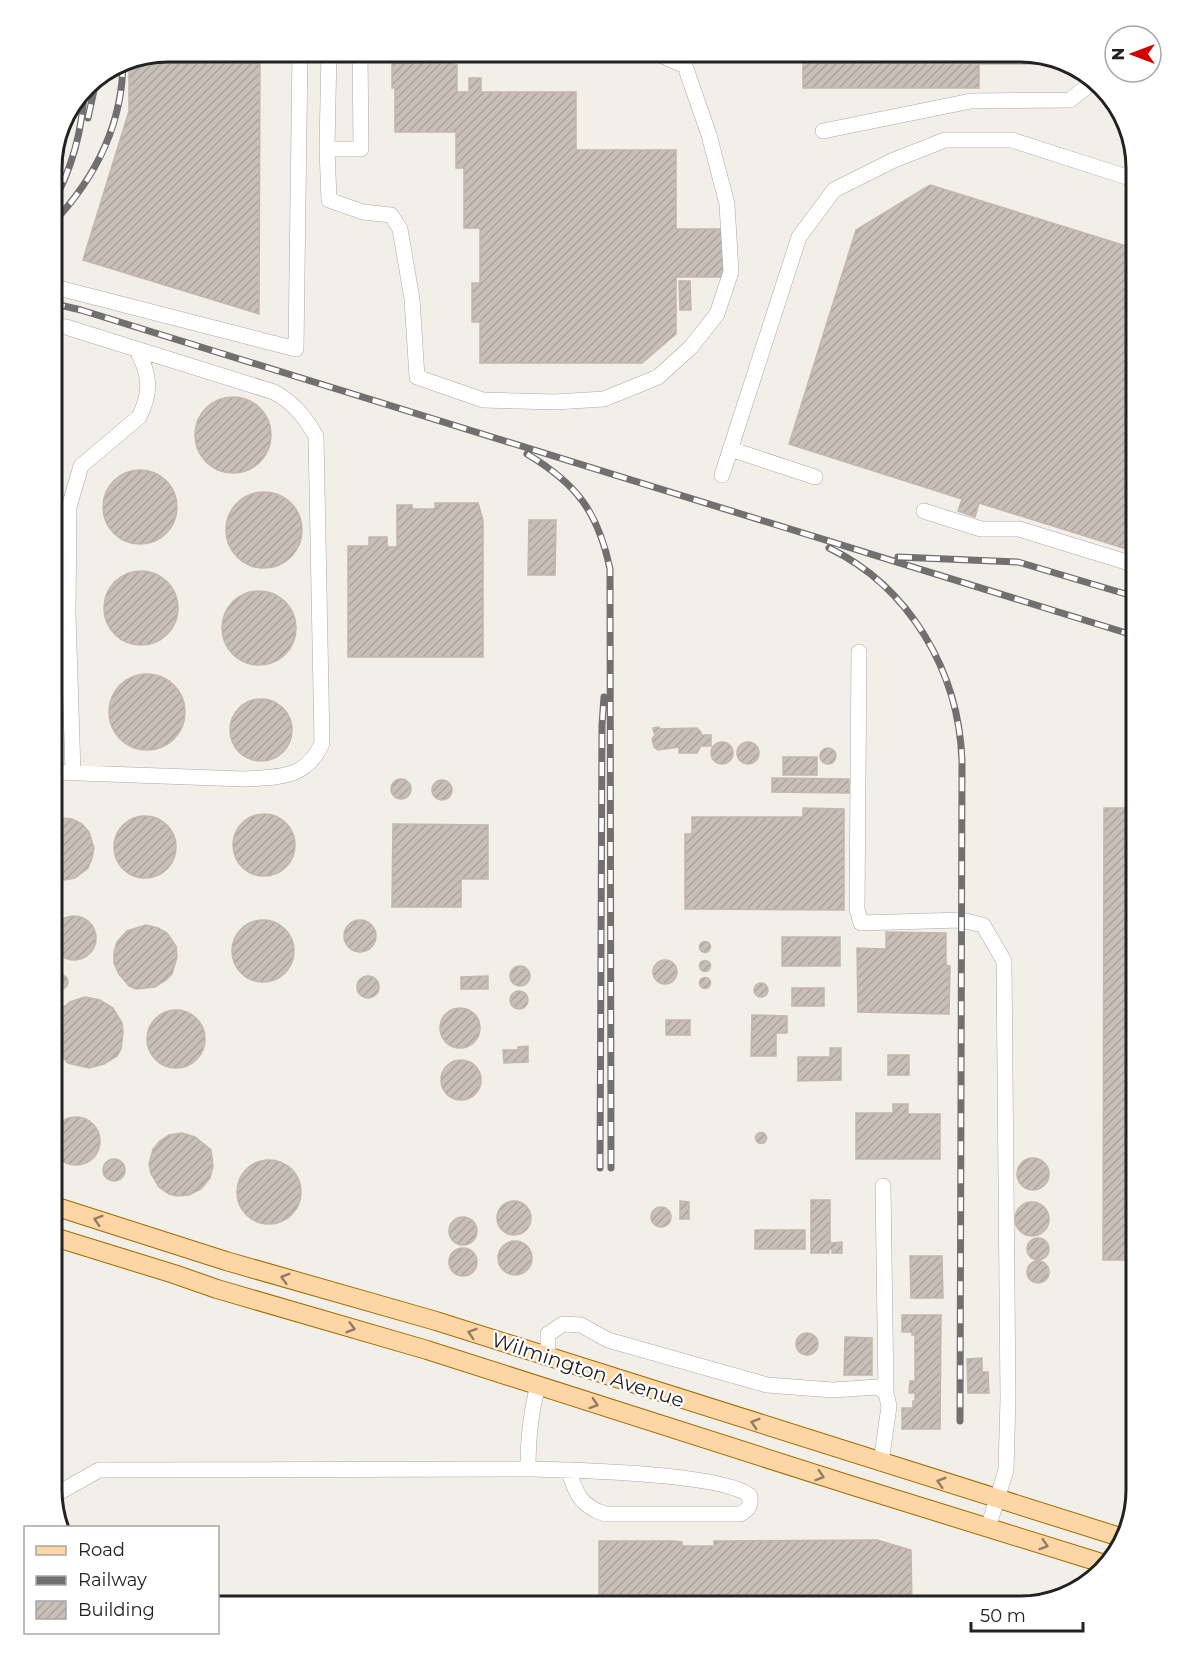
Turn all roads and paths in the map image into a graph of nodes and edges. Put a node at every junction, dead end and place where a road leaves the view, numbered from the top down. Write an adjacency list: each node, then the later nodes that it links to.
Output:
1 (300, 62): 9 (street)
2 (329, 62): 7 (street)
3 (360, 62): 7 (street)
4 (676, 62): 7 (street)
5 (1087, 86): 6 (street)
6 (823, 131)
7 (327, 149)
8 (1126, 177): 12 (street)
9 (62, 289)
10 (62, 326): 11 (street)
11 (136, 349): 18 (street); 21 (street)
12 (730, 449): 13 (street); 14 (street)
13 (722, 475)
14 (815, 477)
15 (924, 511): 16 (street)
16 (1126, 562)
17 (62, 615): 18 (street)
18 (68, 615): 21 (street)
19 (860, 652): 32 (street)
20 (62, 772): 21 (street)
21 (73, 773)
22 (883, 1186): 27 (street)
23 (62, 1209): 25 (main road, Wilmington Avenue, one-way to 23)
24 (62, 1239): 26 (main road, Wilmington Avenue, one-way to 26)
25 (548, 1357): 26 (main road); 27 (street); 28 (main road, Wilmington Avenue, one-way to 25)
26 (538, 1386): 29 (street); 33 (main road, Wilmington Avenue, one-way to 33)
27 (886, 1393): 28 (street)
28 (881, 1463): 32 (main road, Wilmington Avenue, one-way to 28)
29 (528, 1470): 30 (street); 31 (street)
30 (568, 1470): 30 (street)
31 (62, 1491)
32 (997, 1499): 33 (street); 34 (main road, Wilmington Avenue)
33 (988, 1528): 35 (main road, Wilmington Avenue, one-way to 35)
34 (1115, 1535)
35 (1097, 1562)

